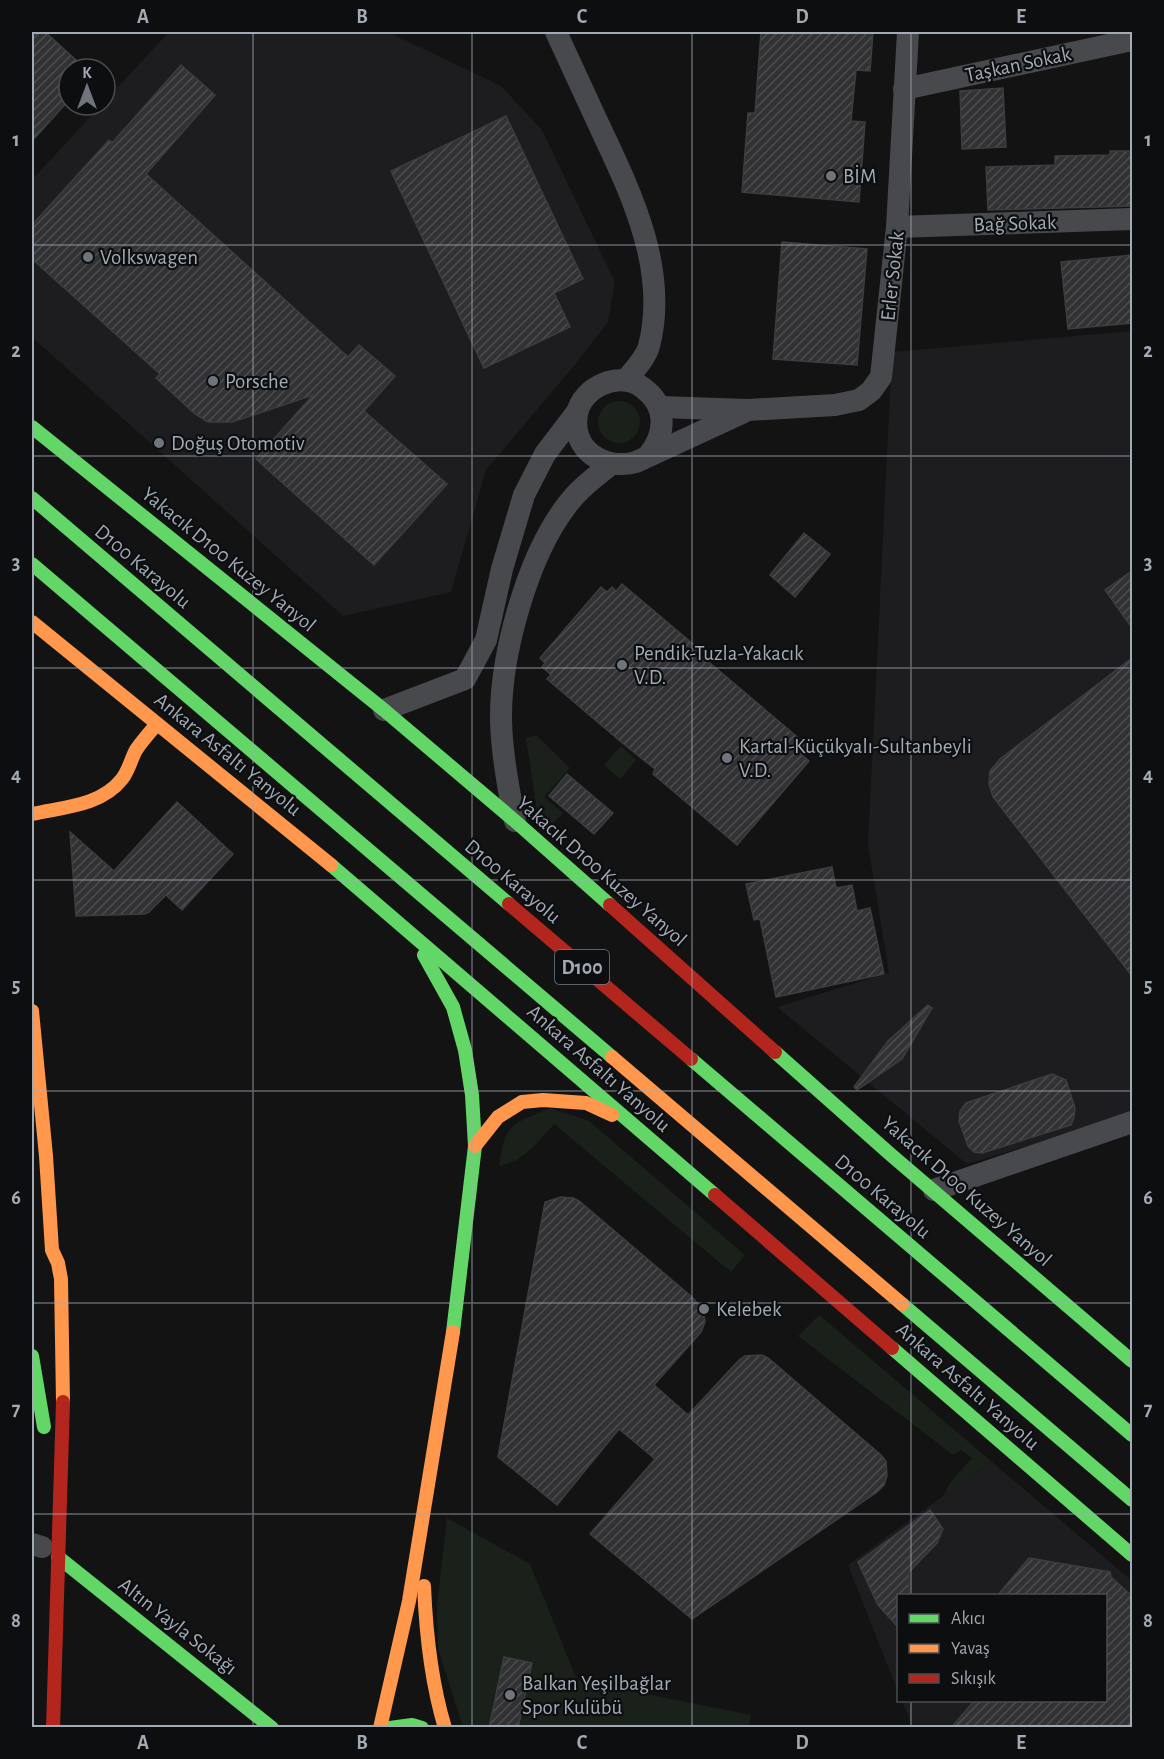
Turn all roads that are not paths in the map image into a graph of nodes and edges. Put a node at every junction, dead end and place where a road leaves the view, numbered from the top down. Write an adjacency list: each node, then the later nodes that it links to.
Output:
1 (556, 32): 7 (street)
2 (908, 32): 4 (street, Erler Sokak)
3 (1132, 39): 4 (street, Taşkan Sokak)
4 (904, 89): 6 (street, Erler Sokak)
5 (1132, 219): 6 (street, Bağ Sokak)
6 (897, 227): 9 (street, Erler Sokak)
7 (626, 380): 8 (street); 10 (street)
8 (660, 407): 9 (street, Erler Sokak); 12 (street)
9 (748, 410): 12 (street)
10 (577, 412): 13 (street); 17 (street)
11 (32, 427): 17 (main road, Yakacık D100 Kuzey Yanyol)
12 (648, 456): 13 (street)
13 (610, 465): 20 (street)
14 (32, 498): 32 (main road, D100 Karayolu / D100)
15 (32, 564): 33 (main road, D100)
16 (32, 622): 18 (main road, Ankara Asfaltı Yanyolu)
17 (384, 711): 20 (main road, Yakacık D100 Kuzey Yanyol)
18 (157, 724): 19 (main road); 21 (main road, Ankara Asfaltı Yanyolu)
19 (32, 814)
20 (515, 821): 26 (main road, Yakacık D100 Kuzey Yanyol)
21 (412, 934): 24 (main road, Ankara Asfaltı Yanyolu); 25 (main road)
22 (32, 1011): 27 (main road)
23 (1132, 1122): 26 (street)
24 (633, 1125): 25 (main road); 36 (main road, Ankara Asfaltı Yanyolu)
25 (475, 1146): 34 (main road)
26 (934, 1190): 31 (main road, Yakacık D100 Kuzey Yanyol)
27 (52, 1251): 28 (main road); 35 (main road)
28 (44, 1272)
29 (44, 1345): 30 (main road)
30 (32, 1356)
31 (1132, 1361)
32 (1132, 1435)
33 (1132, 1500)
34 (423, 1524): 39 (main road); 42 (main road)
35 (43, 1548): 37 (main road); 38 (main road, Altın Yayla Sokağı)
36 (1132, 1555)
37 (53, 1728)
38 (272, 1728)
39 (380, 1728)
40 (390, 1728): 41 (main road)
41 (422, 1728)
42 (445, 1728)

